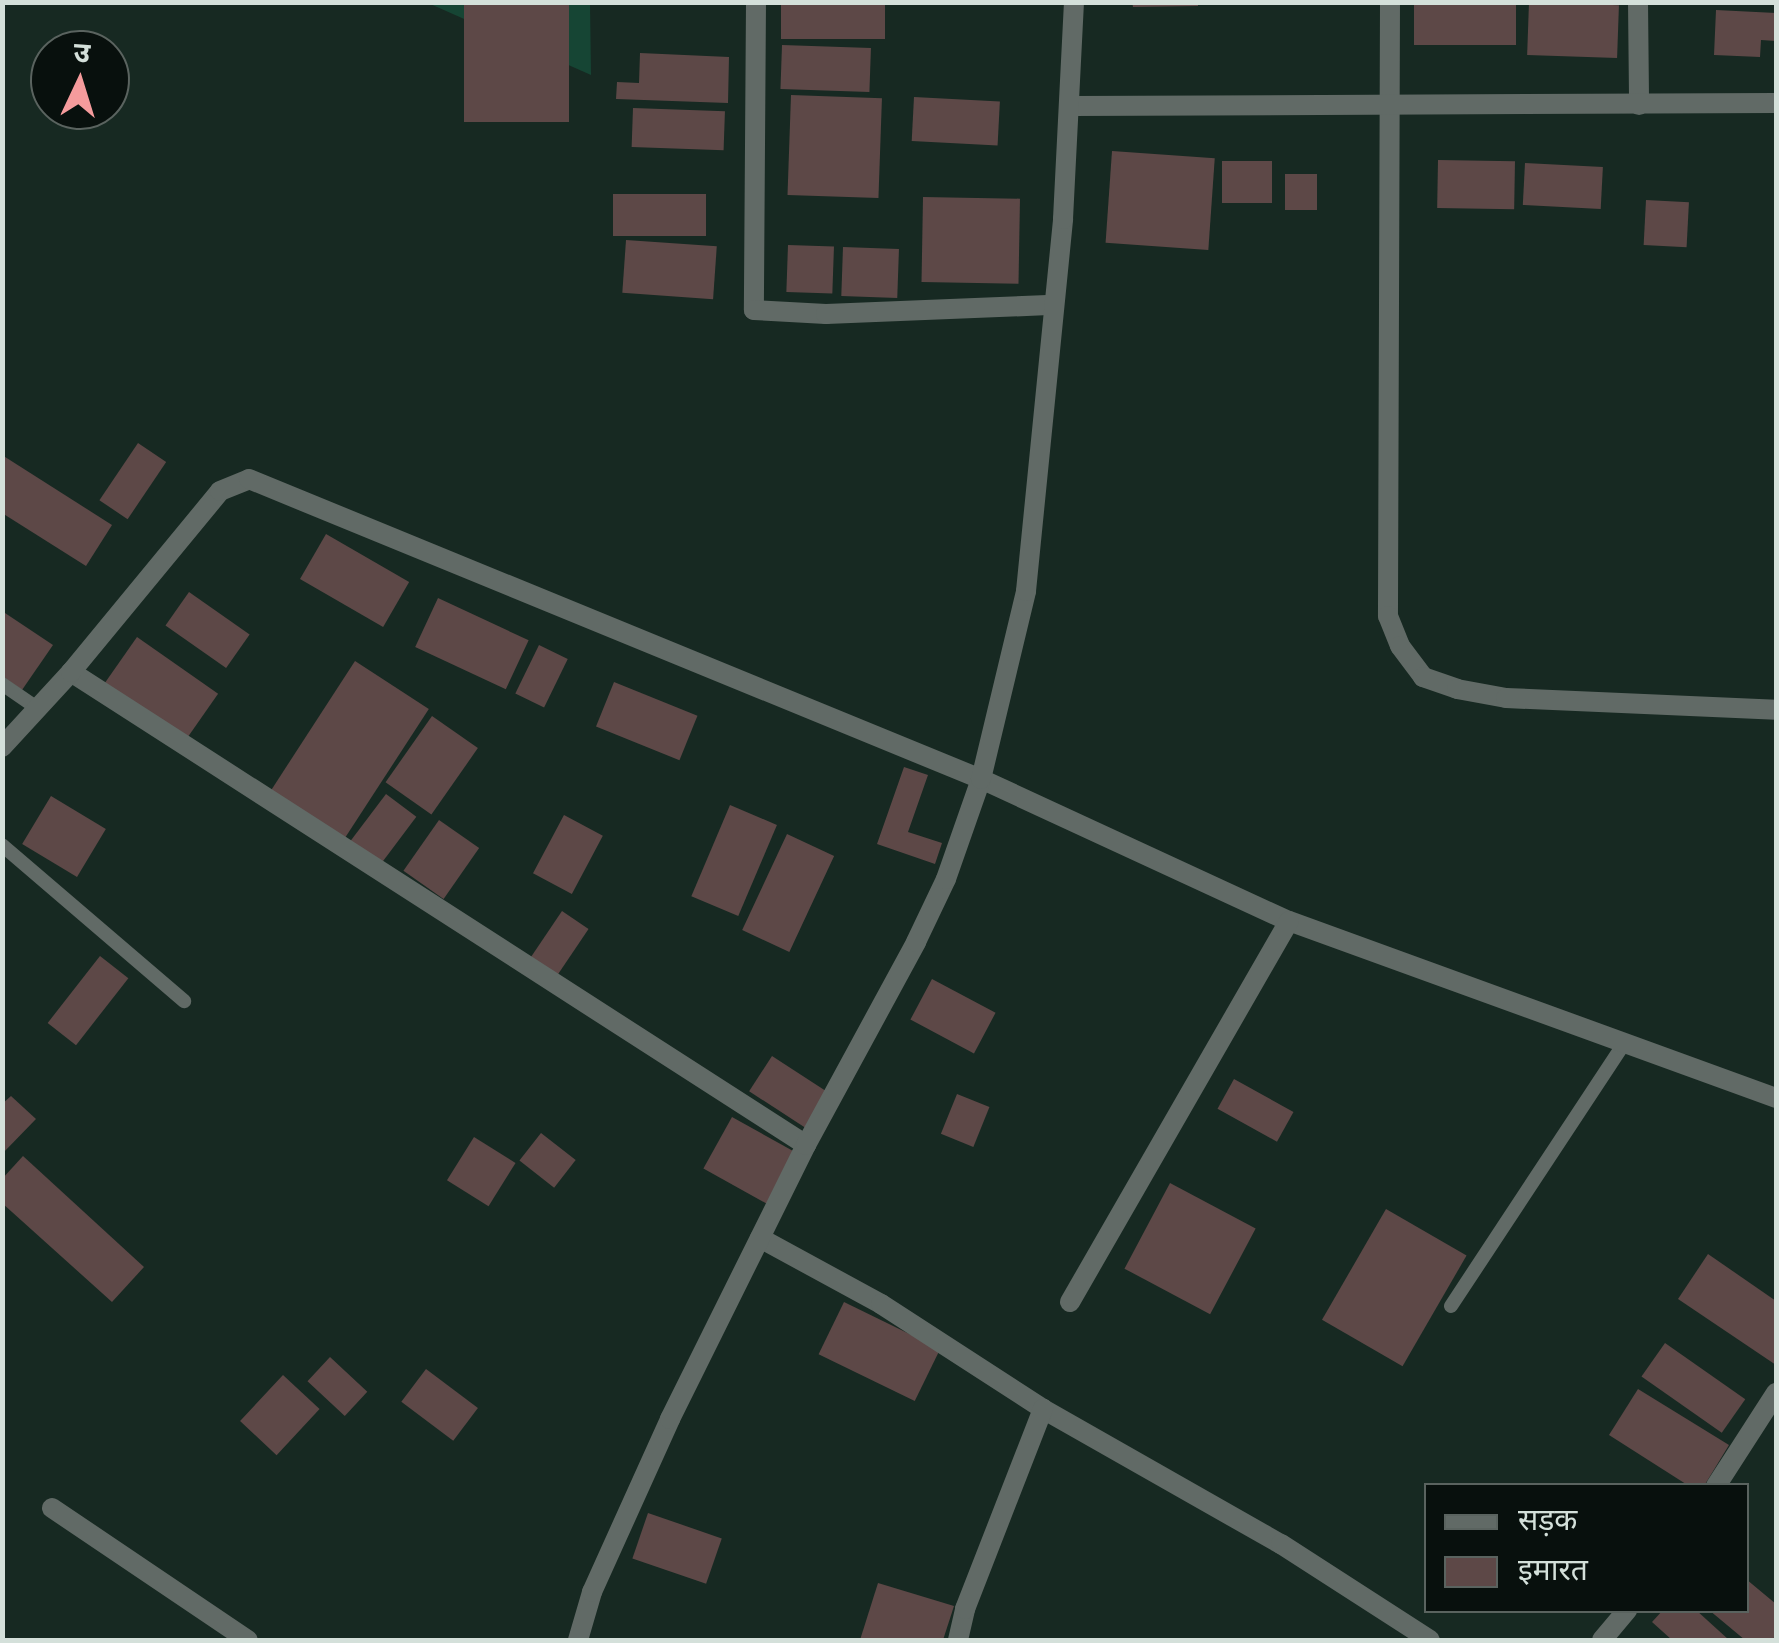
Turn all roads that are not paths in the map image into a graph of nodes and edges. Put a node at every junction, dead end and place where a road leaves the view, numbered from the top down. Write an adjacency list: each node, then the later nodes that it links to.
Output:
1 (756, 2): 9 (street)
2 (1074, 2): 7 (street)
3 (1390, 2): 8 (street)
4 (1638, 2): 5 (street)
5 (1638, 104): 6 (street); 8 (street)
6 (1776, 104)
7 (1072, 106): 8 (street); 9 (street)
8 (1391, 107): 13 (street)
9 (1054, 305): 15 (street)
10 (71, 672): 12 (street); 15 (street); 21 (street)
11 (2, 684): 12 (lane)
12 (37, 708): 14 (street)
13 (1776, 710)
14 (2, 746)
15 (981, 779): 17 (street); 21 (street)
16 (2, 846): 18 (lane)
17 (1289, 921): 19 (street); 23 (street)
18 (184, 1001)
19 (1624, 1044): 20 (street); 24 (lane)
20 (1776, 1098)
21 (806, 1145): 22 (street)
22 (760, 1238): 26 (street); 31 (street)
23 (1070, 1302)
24 (1451, 1306)
25 (1776, 1393): 27 (street)
26 (1043, 1409): 32 (street); 33 (street)
27 (1718, 1483)
28 (52, 1508): 30 (street)
29 (1624, 1613): 34 (street)
30 (248, 1640)
31 (578, 1640)
32 (958, 1640)
33 (1430, 1640)
34 (1602, 1640)

